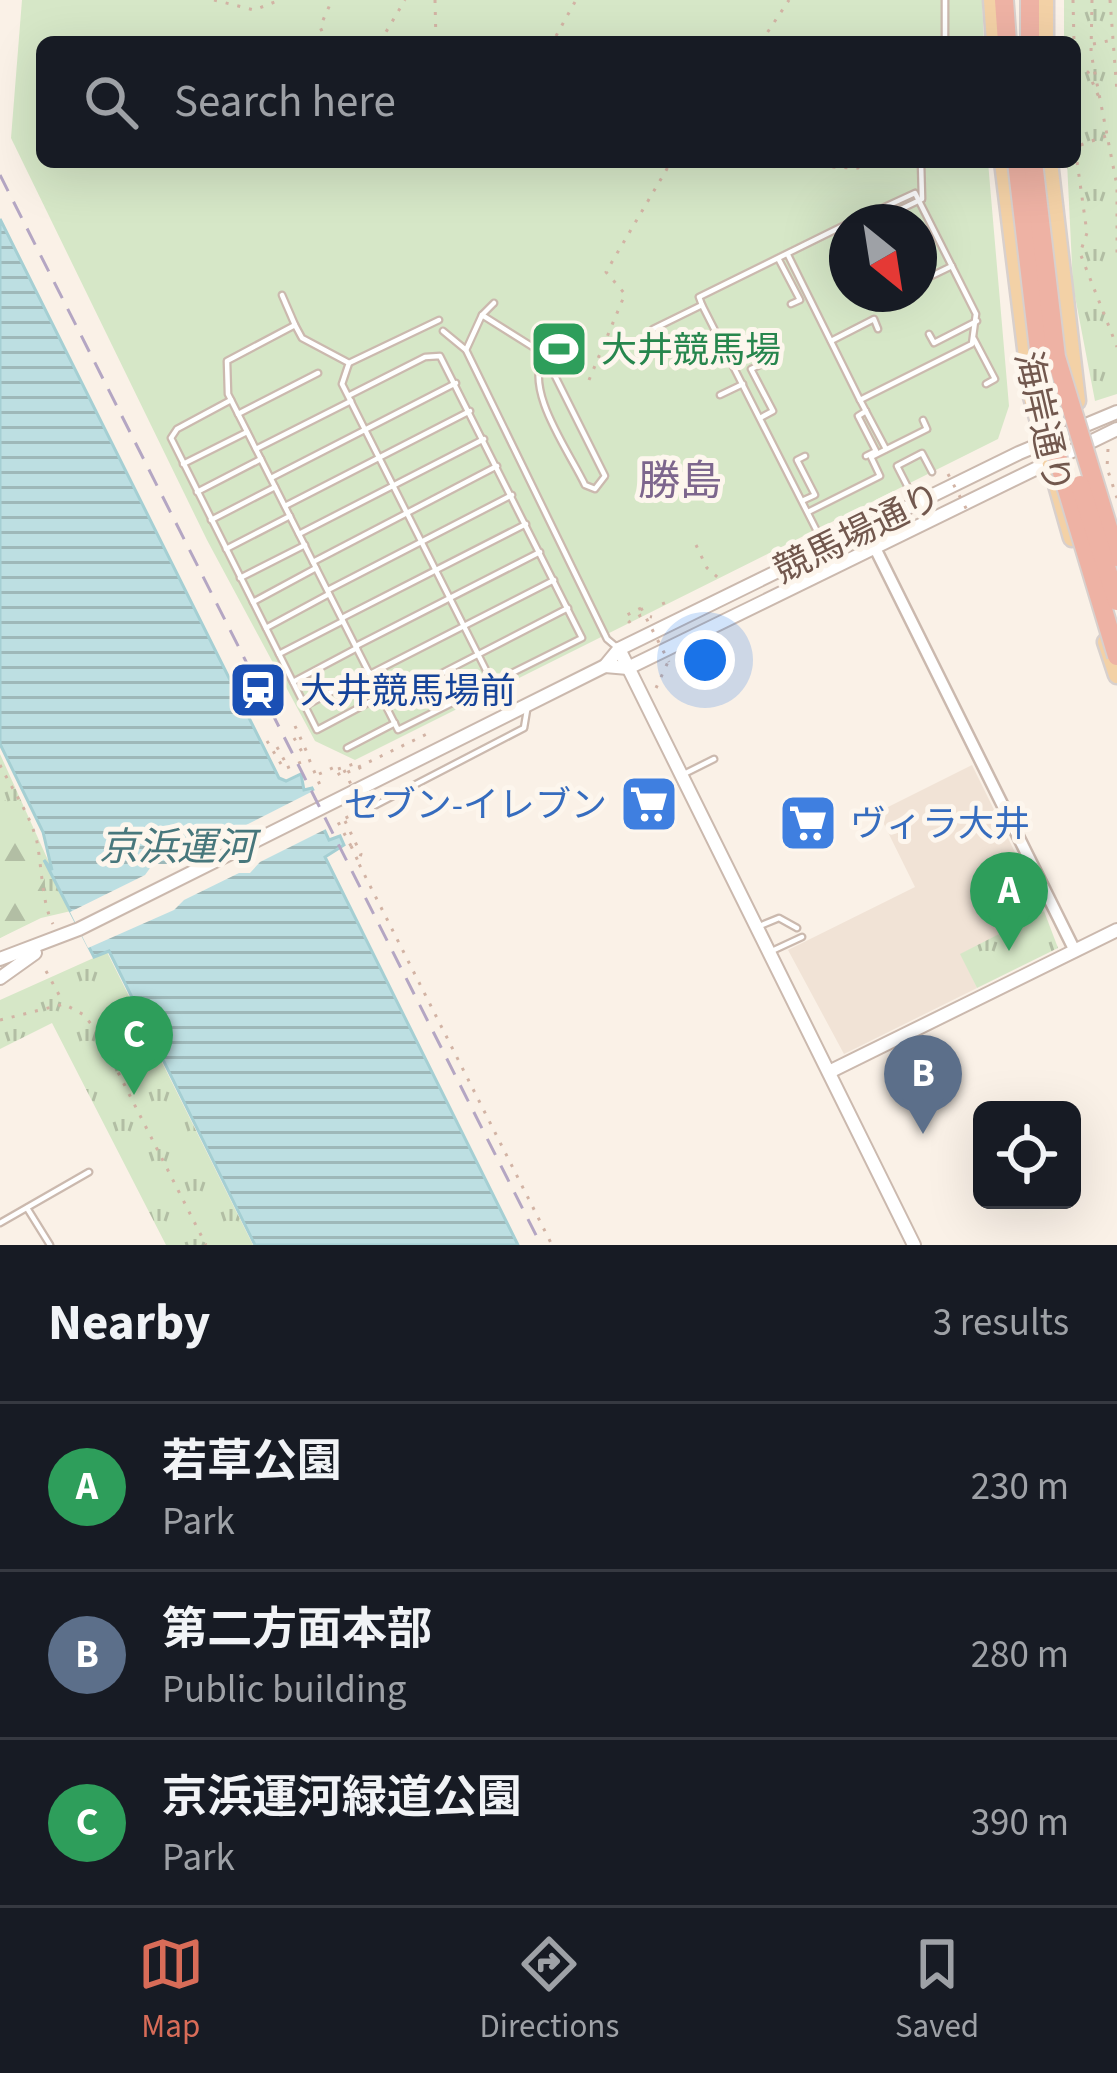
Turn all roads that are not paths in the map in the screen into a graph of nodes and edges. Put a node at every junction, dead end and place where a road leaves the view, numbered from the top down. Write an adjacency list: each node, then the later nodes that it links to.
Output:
1 (945, 0): 7 (lane)
2 (992, 0): 8 (main road)
3 (1004, 0): 9 (highway)
4 (1015, 0): 10 (highway)
5 (1030, 0): 11 (highway)
6 (1045, 0): 12 (main road)
7 (945, 36)
8 (995, 36)
9 (1010, 36)
10 (1012, 36)
11 (1030, 36)
12 (1045, 36)
13 (921, 168): 18 (lane)
14 (1018, 168): 66 (main road, 海岸通り)
15 (1018, 168): 112 (highway, bridge)
16 (1019, 168): 42 (highway, bridge)
17 (1050, 168): 61 (main road, 海岸通り)
18 (922, 199): 19 (lane); 20 (lane); 24 (lane)
19 (888, 204)
20 (912, 204)
21 (829, 233): 22 (lane)
22 (787, 254): 23 (lane); 38 (lane)
23 (778, 258): 28 (lane); 29 (lane)
24 (952, 266): 25 (lane); 32 (lane)
25 (937, 273)
26 (282, 295): 33 (lane)
27 (494, 303): 30 (lane)
28 (702, 304): 39 (lane); 47 (lane)
29 (791, 304)
30 (482, 315): 40 (lane); 41 (lane)
31 (439, 320): 43 (lane)
32 (976, 321): 36 (lane); 37 (lane)
33 (295, 325): 43 (lane); 51 (lane)
34 (878, 328): 38 (lane)
35 (443, 331): 40 (lane)
36 (929, 334)
37 (974, 339): 48 (lane); 52 (lane)
38 (831, 341): 52 (lane)
39 (648, 348)
40 (466, 350): 109 (lane)
41 (544, 354): 41 (lane)
42 (1056, 357): 95 (highway, bridge); 102 (highway, bridge)
43 (349, 363): 50 (lane)
44 (760, 365): 57 (lane)
45 (318, 373): 56 (lane)
46 (456, 383): 50 (lane); 53 (lane); 59 (lane)
47 (742, 384): 49 (lane); 57 (lane)
48 (986, 384)
49 (721, 395)
50 (349, 398): 59 (lane); 64 (lane)
51 (231, 400): 56 (lane); 71 (lane)
52 (860, 400): 54 (lane)
53 (470, 411): 63 (lane); 69 (lane)
54 (866, 411): 65 (lane); 68 (lane)
55 (1117, 412): 61 (street, 競馬場通り)
56 (238, 413): 60 (lane)
57 (760, 418): 79 (lane)
58 (923, 420): 65 (lane)
59 (365, 430): 69 (lane); 74 (lane)
60 (247, 432): 64 (lane); 71 (lane)
61 (1086, 432): 62 (street, 競馬場通り); 66 (street, 競馬場通り); 87 (main road, 海岸通り)
62 (1115, 435)
63 (484, 439): 72 (lane); 75 (lane)
64 (256, 449): 70 (lane)
65 (886, 449): 82 (lane)
66 (1045, 451): 80 (street, 競馬場通り); 91 (street, 競馬場通り); 116 (main road, 海岸通り)
67 (805, 456): 79 (lane)
68 (866, 456)
69 (379, 458): 75 (lane); 81 (lane)
70 (261, 459): 74 (lane); 77 (lane)
71 (183, 465): 77 (lane)
72 (497, 466): 78 (lane); 83 (lane)
73 (932, 472): 80 (lane)
74 (271, 478): 76 (lane)
75 (393, 485): 83 (lane); 88 (lane)
76 (275, 487): 81 (lane); 85 (lane)
77 (195, 493): 85 (lane)
78 (512, 495): 86 (lane); 89 (lane)
79 (802, 501): 82 (lane)
80 (916, 503): 92 (street, 競馬場通り)
81 (285, 506): 84 (lane)
82 (808, 512): 92 (lane)
83 (407, 513): 89 (lane); 96 (lane)
84 (290, 516): 88 (lane); 93 (lane)
85 (209, 521): 93 (lane)
86 (526, 524): 94 (lane); 97 (lane)
87 (1117, 527)
88 (299, 533): 90 (lane)
89 (422, 542): 97 (lane); 100 (lane)
90 (304, 545): 96 (lane); 98 (lane)
91 (874, 545): 114 (street, 競馬場通り); 127 (street)
92 (826, 548): 109 (street, 競馬場通り)
93 (224, 550): 98 (lane)
94 (540, 552): 99 (lane); 101 (lane)
95 (1117, 557)
96 (315, 565): 100 (lane); 103 (lane)
97 (436, 570): 101 (lane); 105 (lane)
98 (239, 578): 103 (lane)
99 (554, 580): 104 (lane); 106 (lane)
100 (328, 592): 105 (lane); 107 (lane)
101 (449, 598): 106 (lane); 108 (lane)
102 (1117, 601)
103 (252, 602): 107 (lane)
104 (568, 608): 111 (lane); 118 (lane)
105 (342, 620): 108 (lane); 110 (lane)
106 (464, 626): 111 (lane); 115 (lane)
107 (266, 628): 110 (lane)
108 (356, 647): 115 (lane); 117 (lane)
109 (619, 649): 113 (street, 競馬場通り); 114 (street)
110 (279, 654): 117 (lane)
111 (478, 655): 118 (lane); 119 (lane)
112 (1117, 656)
113 (605, 666): 114 (street); 120 (street, 競馬場通り)
114 (628, 668): 125 (street)
115 (370, 673): 119 (lane); 121 (lane)
116 (1117, 675)
117 (293, 682): 121 (lane)
118 (493, 684): 122 (lane)
119 (383, 699): 121 (lane); 122 (lane)
120 (528, 705): 126 (lane); 133 (street, 競馬場通り)
121 (305, 706)
122 (394, 723): 123 (lane)
123 (347, 748)
124 (714, 760): 125 (lane)
125 (682, 775): 129 (street)
126 (370, 808)
127 (1034, 866): 128 (lane); 134 (street)
128 (1021, 873)
129 (757, 927): 130 (lane); 135 (street)
130 (797, 928)
131 (1117, 930): 134 (street)
132 (802, 937): 135 (lane)
133 (45, 945): 136 (street); 137 (street)
134 (1076, 951): 138 (street)
135 (770, 952): 138 (street)
136 (0, 959)
137 (0, 978)
138 (829, 1072): 143 (street)
139 (88, 1172): 140 (lane)
140 (27, 1208): 141 (lane); 142 (lane)
141 (0, 1223)
142 (50, 1245)
143 (914, 1245)

